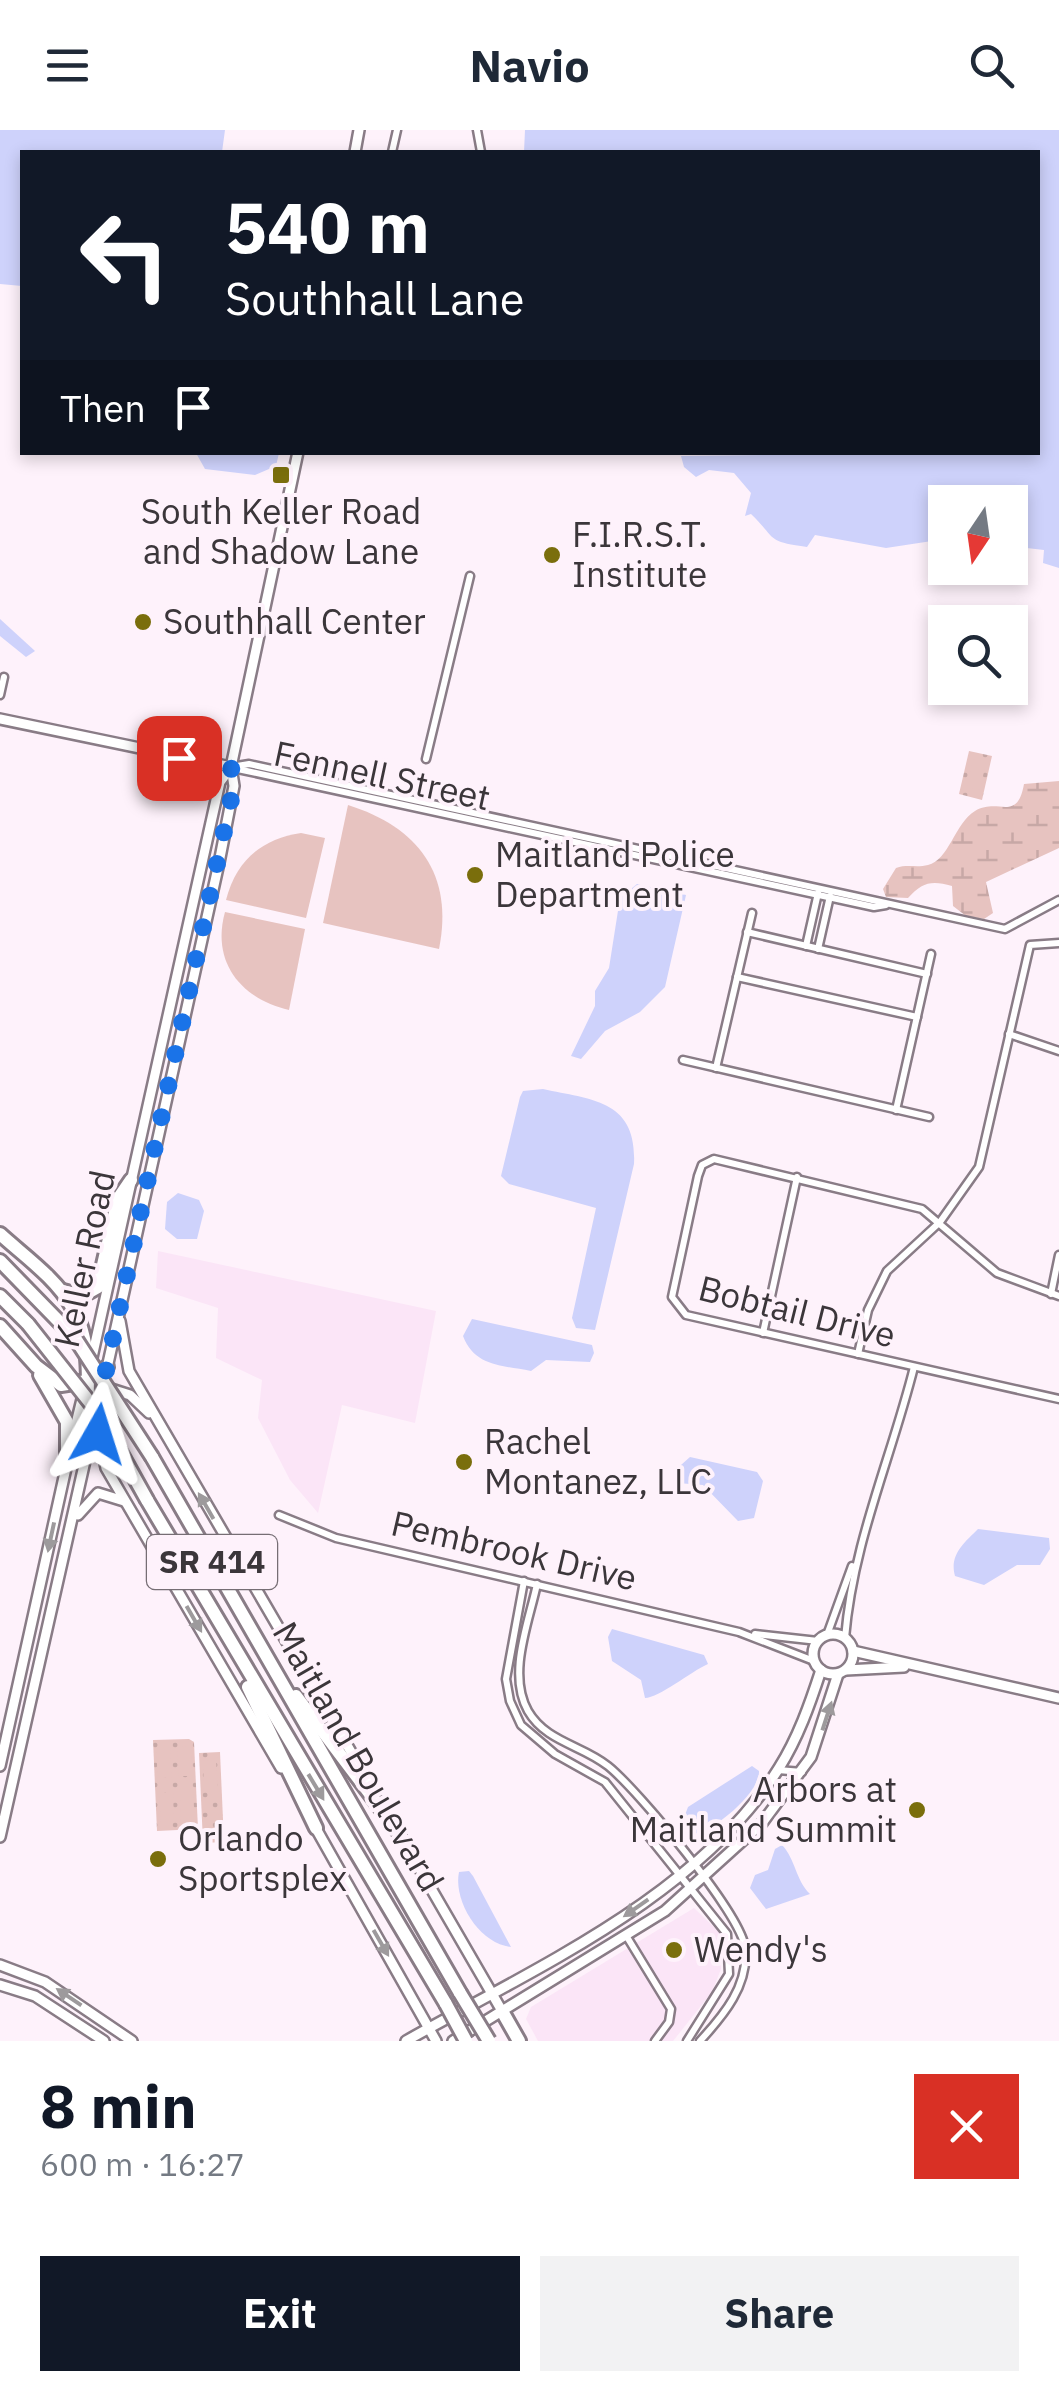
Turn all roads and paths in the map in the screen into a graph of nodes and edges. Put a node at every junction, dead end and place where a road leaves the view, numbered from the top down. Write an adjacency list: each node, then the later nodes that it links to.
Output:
1 (297, 455): 7 (street, Keller Road)
2 (470, 576): 6 (street)
3 (4, 676): 4 (street)
4 (0, 695)
5 (0, 719): 7 (street)
6 (426, 759)
7 (231, 767): 8 (street, Fennell Street); 26 (street, Keller Road); 27 (street, Keller Road)
8 (497, 823): 9 (street, Fennell Street); 11 (street, Fennell Street)
9 (628, 846): 10 (street, Fennell Street); 11 (street)
10 (646, 850): 12 (street); 13 (street, Fennell Street)
11 (625, 856): 12 (street, Fennell Street)
12 (644, 860): 13 (street, Fennell Street)
13 (819, 890): 14 (street, Fennell Street); 17 (street)
14 (831, 893): 15 (street, Fennell Street); 18 (street)
15 (1056, 901)
16 (752, 913): 19 (street)
17 (811, 924): 18 (street); 21 (street)
18 (823, 926): 22 (street)
19 (748, 932): 21 (street); 25 (street)
20 (1059, 943): 29 (street)
21 (806, 946): 22 (street)
22 (818, 948): 24 (street)
23 (931, 954): 24 (street)
24 (927, 974): 28 (street)
25 (737, 977): 28 (street); 32 (street)
26 (172, 998): 27 (street); 36 (street, Keller Road)
27 (188, 1002): 35 (street, Keller Road)
28 (917, 1017): 33 (street)
29 (1009, 1034): 30 (street); 40 (street)
30 (1059, 1051)
31 (683, 1060): 32 (street)
32 (716, 1068): 33 (street)
33 (896, 1110): 34 (street)
34 (929, 1117)
35 (155, 1156): 36 (street); 37 (street, Keller Road)
36 (136, 1158): 37 (street); 39 (street, Keller Road)
37 (152, 1169): 47 (street, Keller Road)
38 (797, 1177): 40 (street, Bobtail Drive); 49 (street); 49 (street, Bobtail Drive)
39 (131, 1180): 44 (highway); 54 (street, Keller Road)
40 (940, 1222): 45 (street, Bobtail Drive); 50 (street)
41 (0, 1234): 44 (highway)
42 (1059, 1256): 45 (street)
43 (0, 1261): 72 (highway, Maitland Boulevard / SR 414, bridge)
44 (59, 1290): 54 (highway)
45 (1055, 1295)
46 (0, 1296): 66 (highway, Maitland Boulevard / SR 414, bridge)
47 (120, 1315): 52 (street, Keller Road); 57 (street)
48 (0, 1326): 51 (highway)
49 (763, 1333): 50 (street, Bobtail Drive)
50 (858, 1354): 53 (street, Bobtail Drive)
51 (31, 1360): 54 (highway); 59 (highway)
52 (107, 1367): 54 (highway)
53 (914, 1367): 55 (street, Bobtail Drive); 63 (street)
54 (90, 1387): 56 (street, Keller Road); 57 (street); 58 (highway); 59 (street, Keller Road)
55 (1059, 1398)
56 (96, 1416): 58 (street, Keller Road); 60 (street)
57 (165, 1433): 85 (street, one-way to 57)
58 (86, 1456): 62 (street, Keller Road)
59 (68, 1461): 77 (street, Keller Road, one-way to 77)
60 (128, 1504): 62 (street); 84 (street, one-way to 84)
61 (279, 1515): 64 (street, Pembrook Drive)
62 (73, 1522): 78 (street, Keller Road)
63 (856, 1556): 68 (street); 69 (street)
64 (524, 1581): 65 (street, Pembrook Drive); 88 (street)
65 (537, 1584): 67 (street, Pembrook Drive); 87 (street)
66 (212, 1613): 84 (highway); 102 (highway, Maitland Boulevard / SR 414, one-way to 102, bridge)
67 (739, 1632): 68 (street, Pembrook Drive); 71 (street, Pembrook Drive)
68 (822, 1638): 69 (street); 71 (street)
69 (845, 1638): 70 (street)
70 (853, 1650): 73 (street); 74 (street)
71 (818, 1666): 74 (street); 82 (street)
72 (272, 1667): 85 (highway); 103 (highway, Maitland Boulevard / SR 414, bridge)
73 (917, 1667): 74 (street); 75 (street)
74 (842, 1672): 83 (street, one-way to 74)
75 (1059, 1698)
76 (0, 1711): 77 (street)
77 (12, 1714): 78 (street); 79 (street, Keller Road)
78 (26, 1718): 80 (street, Keller Road)
79 (4, 1732): 80 (street); 81 (street, Keller Road)
80 (23, 1734): 86 (street, Keller Road)
81 (0, 1766)
82 (778, 1770): 83 (street); 87 (street)
83 (800, 1776): 89 (street)
84 (316, 1828): 96 (street, one-way to 96)
85 (398, 1831): 94 (street)
86 (0, 1837)
87 (692, 1862): 88 (street); 89 (street)
88 (678, 1874): 90 (street); 94 (street, one-way to 94)
89 (702, 1878): 90 (street); 107 (street)
90 (690, 1888): 91 (street); 106 (street)
91 (627, 1937): 95 (street); 105 (street)
92 (0, 1965): 98 (street, one-way to 92)
93 (0, 1985): 97 (street)
94 (492, 1992): 95 (street); 96 (street)
95 (502, 2011): 101 (street); 104 (highway)
96 (430, 2028): 99 (street); 100 (street)
97 (104, 2041)
98 (132, 2041)
99 (406, 2041)
100 (436, 2041)
101 (454, 2041)
102 (466, 2041)
103 (490, 2041)
104 (519, 2041)
105 (655, 2041)
106 (687, 2041)
107 (700, 2041)

